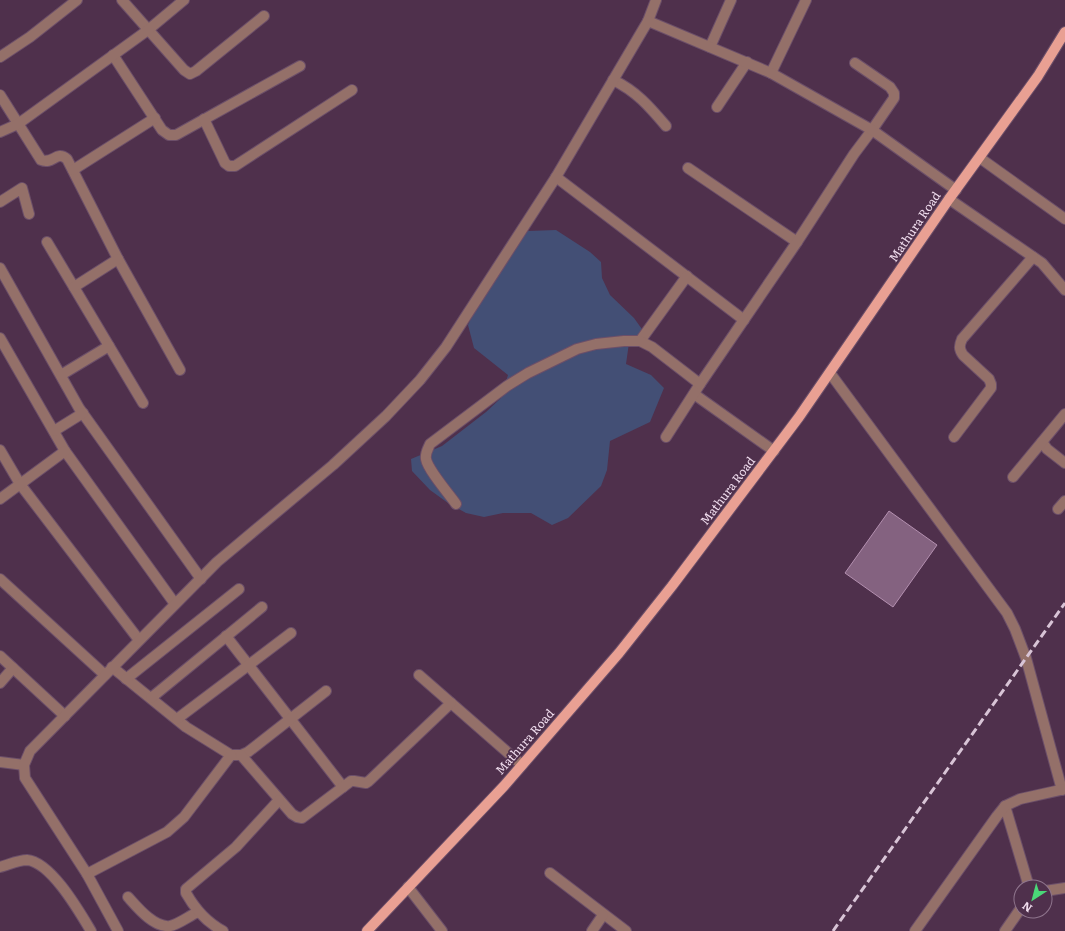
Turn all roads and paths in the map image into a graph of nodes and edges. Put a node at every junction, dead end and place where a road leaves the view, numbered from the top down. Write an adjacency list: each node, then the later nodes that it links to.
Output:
1 (77, 0): 13 (street)
2 (122, 0): 9 (street)
3 (184, 0): 9 (street)
4 (656, 0): 8 (street)
5 (731, 0): 11 (street)
6 (806, 0): 17 (street)
7 (264, 16): 9 (street)
8 (648, 21): 11 (street); 18 (street)
9 (148, 30): 12 (street)
10 (1065, 33): 28 (main road, Mathura Road)
11 (710, 47): 14 (street)
12 (113, 55): 22 (street); 24 (street)
13 (0, 57)
14 (747, 62): 17 (street); 21 (street)
15 (855, 63): 26 (street)
16 (300, 66): 23 (street)
17 (771, 73): 26 (street)
18 (613, 80): 25 (street); 31 (street)
19 (352, 90): 23 (street)
20 (0, 95): 24 (street)
21 (717, 107)
22 (155, 118): 23 (street); 30 (street)
23 (204, 119)
24 (18, 124): 27 (street); 30 (street)
25 (666, 126)
26 (872, 130): 32 (street); 38 (street)
27 (0, 132)
28 (980, 158): 32 (main road, Mathura Road); 36 (street)
29 (688, 168): 38 (street)
30 (73, 170): 40 (street)
31 (556, 177): 42 (street); 72 (street)
32 (956, 190): 33 (main road, Mathura Road)
33 (949, 199): 39 (street); 50 (main road, Mathura Road)
34 (0, 202): 35 (street)
35 (29, 214)
36 (1065, 219)
37 (47, 242): 43 (street)
38 (797, 242): 45 (street)
39 (1033, 257): 44 (street); 59 (street)
40 (118, 258): 43 (street); 49 (street)
41 (0, 268): 51 (street)
42 (686, 276): 45 (street); 47 (street)
43 (74, 287): 48 (street)
44 (1065, 290)
45 (744, 320): 52 (street)
46 (0, 338): 57 (street)
47 (640, 341): 52 (street); 69 (street)
48 (109, 346): 51 (street); 54 (street)
49 (180, 370)
50 (830, 373): 63 (main road, Mathura Road); 98 (street)
51 (60, 375): 55 (street)
52 (700, 384): 53 (street)
53 (694, 394): 58 (street); 63 (street)
54 (143, 403)
55 (83, 413): 57 (street); 72 (street)
56 (1065, 414): 60 (street)
57 (54, 431): 62 (street)
58 (666, 437)
59 (954, 437)
60 (1042, 442): 64 (street); 65 (street)
61 (0, 450): 66 (street)
62 (65, 451): 66 (street); 74 (street)
63 (774, 451): 96 (main road, Mathura Road)
64 (1065, 463)
65 (1013, 477)
66 (20, 484): 67 (street); 78 (street)
67 (0, 499)
68 (1065, 500): 70 (street)
69 (456, 504)
70 (1058, 510)
71 (0, 579): 83 (street)
72 (201, 579): 74 (street)
73 (239, 589): 85 (street)
74 (175, 604): 78 (street)
75 (262, 607): 77 (street)
76 (291, 633): 80 (street)
77 (226, 636): 80 (street); 88 (street)
78 (139, 640): 82 (street)
79 (0, 656): 81 (street)
80 (248, 665): 91 (street); 92 (street)
81 (13, 668): 86 (street); 90 (street)
82 (112, 668): 83 (street); 85 (street)
83 (105, 675): 90 (street)
84 (419, 675): 89 (street)
85 (126, 679): 88 (street)
86 (0, 682)
87 (326, 691): 91 (street)
88 (150, 698): 92 (street)
89 (451, 703): 96 (street); 97 (street)
90 (65, 716): 95 (street)
91 (290, 718): 93 (street); 97 (street)
92 (177, 719): 93 (street)
93 (236, 755): 99 (street); 103 (street)
94 (0, 762): 95 (street)
95 (24, 765): 103 (street)
96 (522, 765): 105 (main road, Mathura Road)
97 (343, 787): 99 (street)
98 (1063, 790): 100 (street)
99 (279, 800): 109 (street)
100 (1005, 806): 104 (street); 119 (street)
101 (0, 867): 112 (street)
102 (550, 873): 110 (street)
103 (87, 874): 113 (street)
104 (1027, 879)
105 (408, 887): 115 (main road, Mathura Road); 116 (street)
106 (1065, 888): 107 (street)
107 (1053, 890)
108 (128, 897): 109 (street)
109 (198, 912): 114 (street)
110 (603, 915): 117 (street); 118 (street)
111 (1014, 919): 120 (street)
112 (91, 931)
113 (118, 931)
114 (223, 931)
115 (367, 931)
116 (442, 931)
117 (592, 931)
118 (626, 931)
119 (915, 931)
120 (1006, 931)

